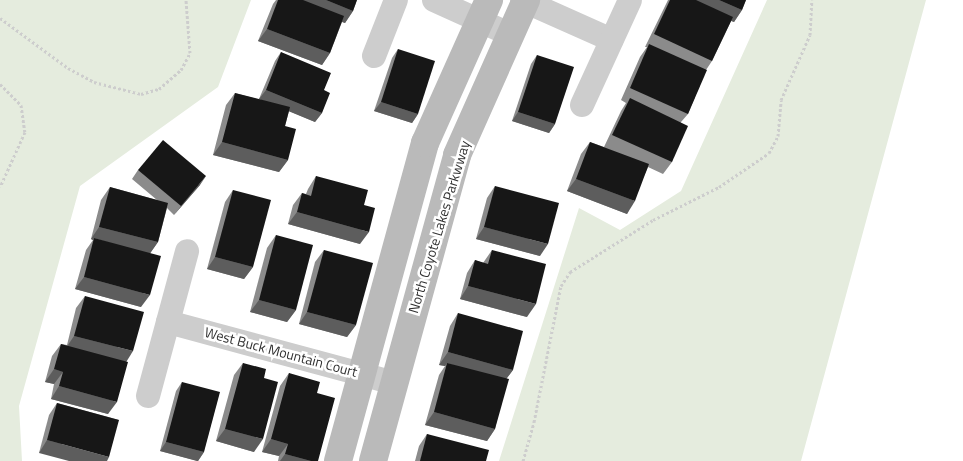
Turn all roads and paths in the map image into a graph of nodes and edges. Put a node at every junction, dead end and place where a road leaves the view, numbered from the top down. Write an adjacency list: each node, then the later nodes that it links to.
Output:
1 (186, 0): 8 (path)
2 (396, 0): 11 (street)
3 (434, 0): 7 (street)
4 (630, 0): 10 (street)
5 (812, 0): 22 (path)
6 (524, 1): 9 (street, North Coyote Lakes Parkwway); 10 (street)
7 (484, 10): 9 (street); 17 (street)
8 (0, 18)
9 (511, 35): 18 (street, North Coyote Lakes Parkwway)
10 (612, 40): 13 (street)
11 (374, 56)
12 (0, 84): 14 (path)
13 (582, 105)
14 (0, 187)
15 (187, 251): 16 (street)
16 (168, 322): 17 (street, West Buck Mountain Court); 19 (street)
17 (361, 373): 18 (street, West Buck Mountain Court); 20 (street)
18 (394, 383): 21 (street, North Coyote Lakes Parkwway)
19 (148, 396)
20 (338, 461)
21 (373, 461)
22 (523, 461)

